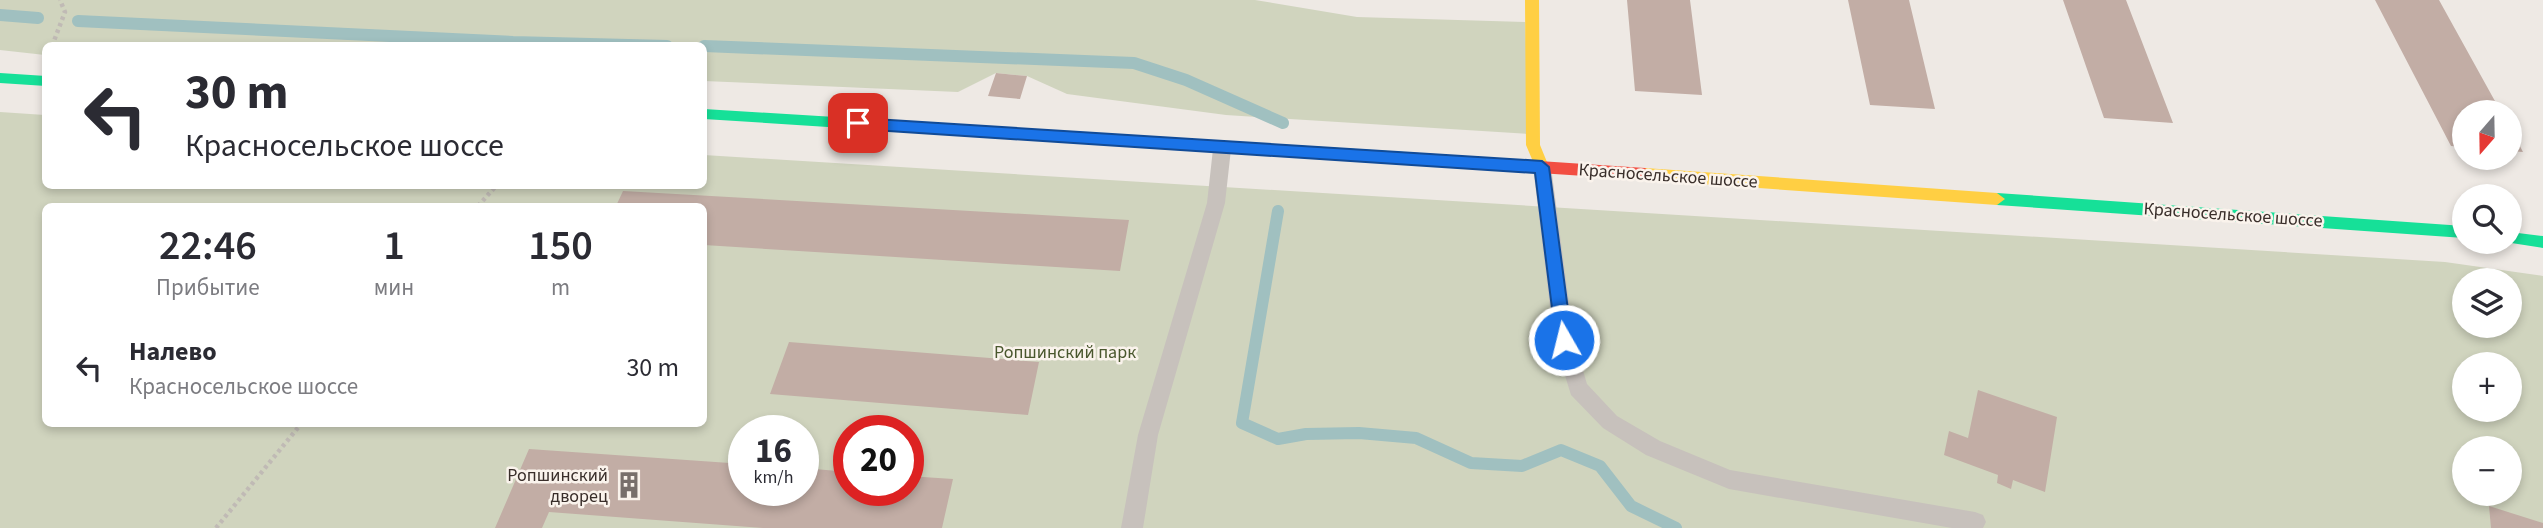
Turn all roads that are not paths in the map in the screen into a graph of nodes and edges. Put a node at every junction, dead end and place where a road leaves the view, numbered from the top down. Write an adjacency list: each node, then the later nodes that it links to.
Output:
1 (1532, 0): 6 (main road)
2 (0, 78): 3 (main road)
3 (42, 80)
4 (707, 114): 5 (main road, Красносельское шоссе)
5 (1222, 149): 6 (main road, Красносельское шоссе); 11 (lane)
6 (1542, 167): 7 (main road, Красносельское шоссе); 10 (lane)
7 (2452, 231)
8 (2522, 239): 9 (main road)
9 (2543, 242)
10 (1975, 522)
11 (1132, 528)

